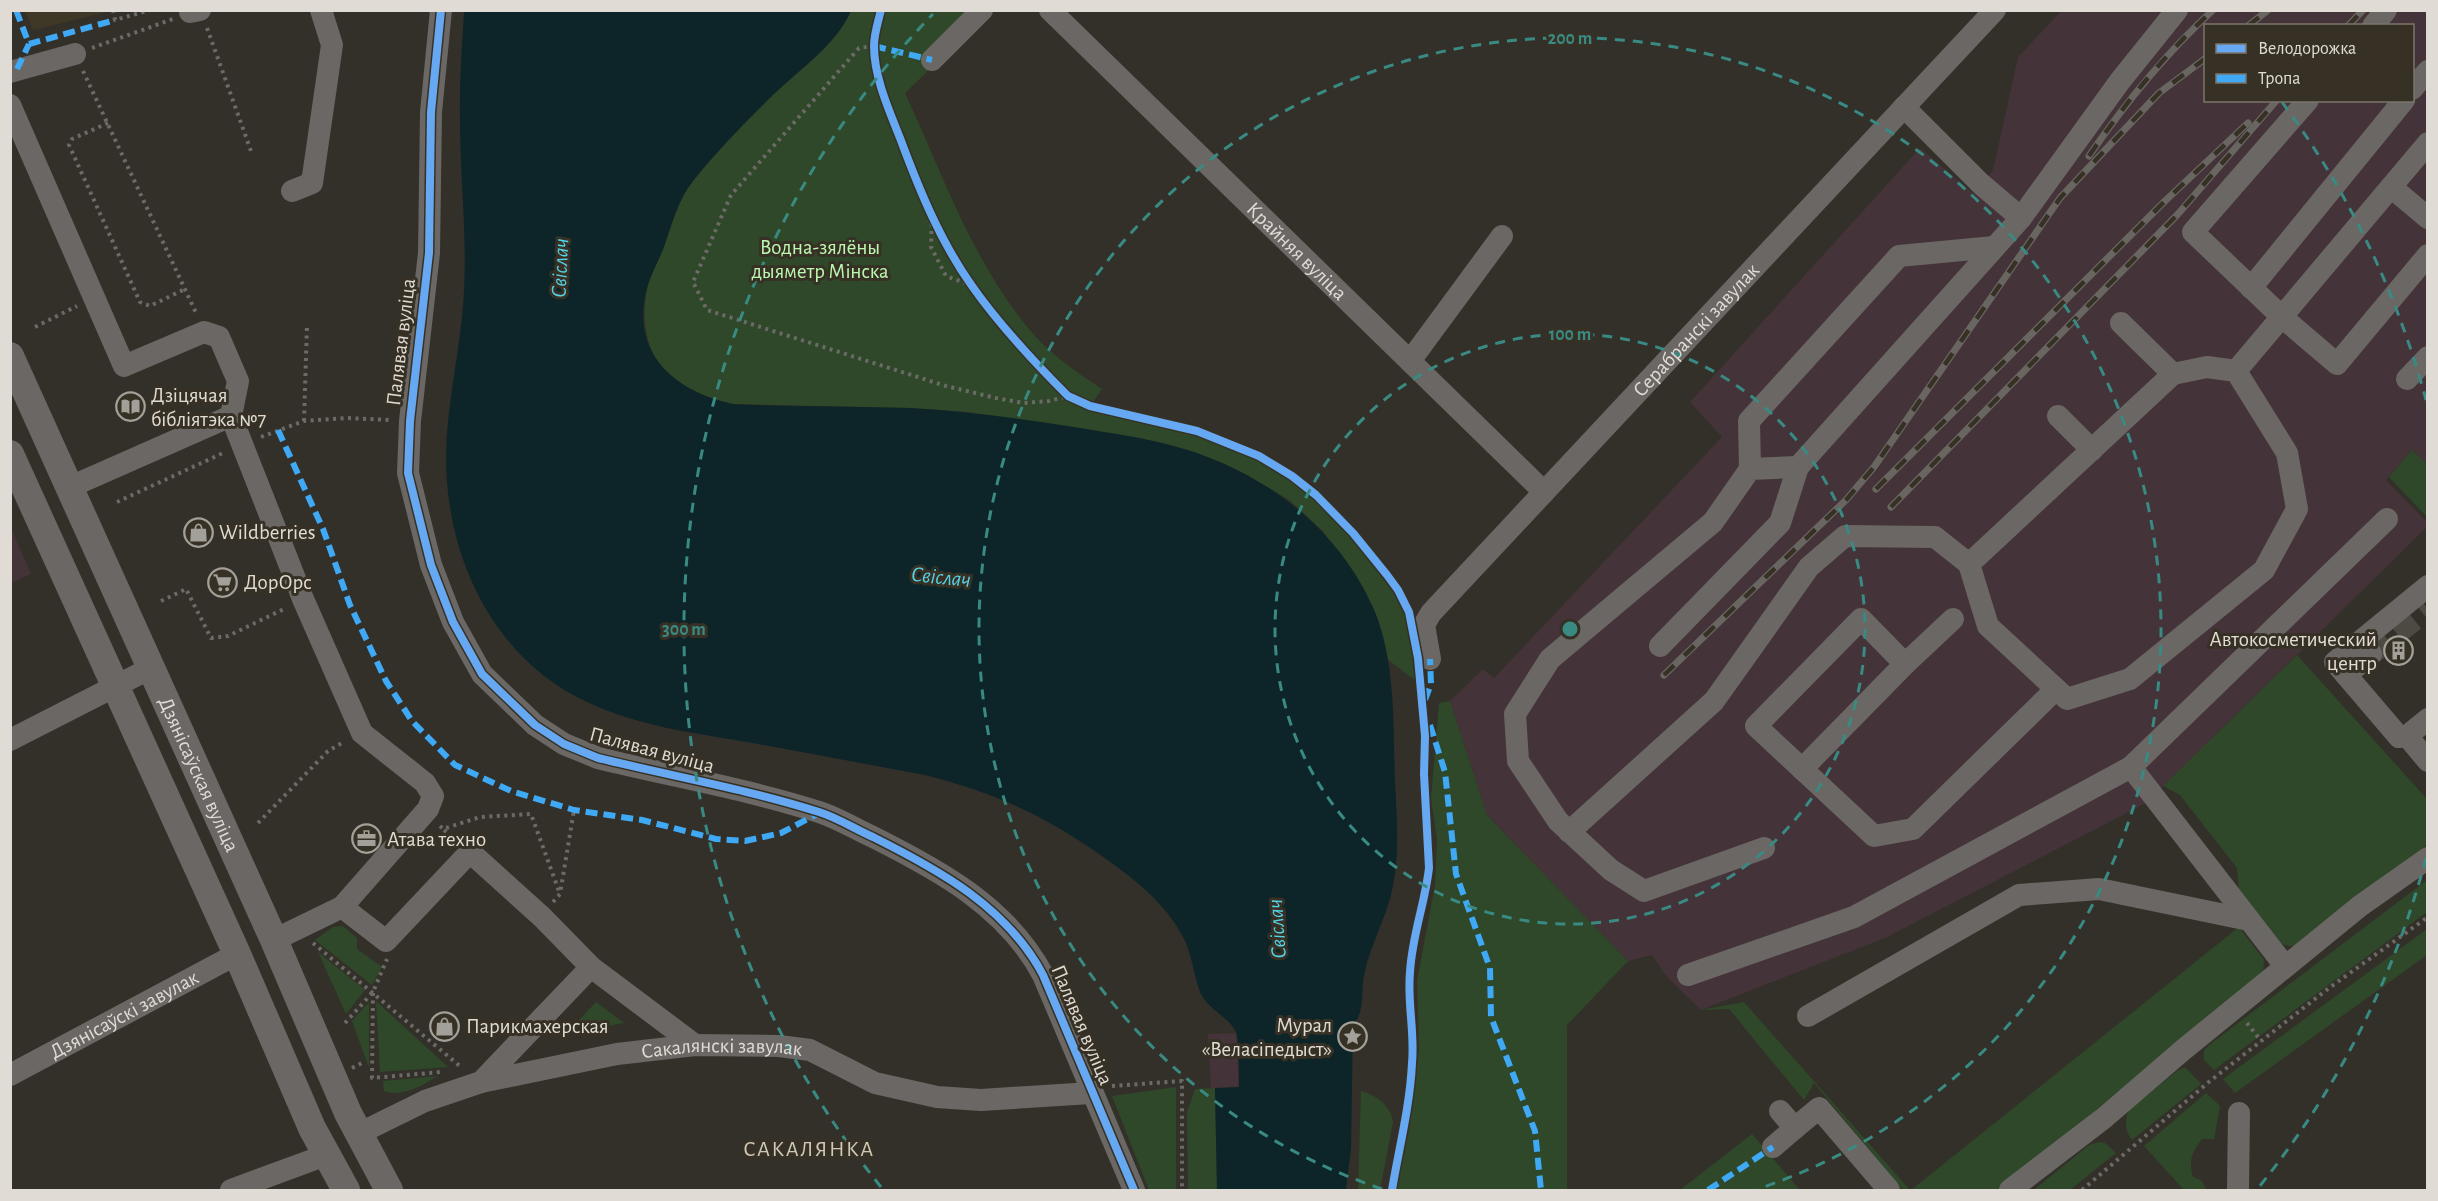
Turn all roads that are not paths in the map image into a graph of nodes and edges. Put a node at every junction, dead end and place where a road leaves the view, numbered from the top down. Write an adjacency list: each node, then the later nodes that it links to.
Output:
1 (321, 10): 20 (street)
2 (441, 10): 75 (street, Палявая вуліца)
3 (982, 10): 10 (street)
4 (1050, 10): 31 (street, Крайняя вуліца)
5 (1995, 10): 17 (street, Серабранскі завулак)
6 (2177, 10): 21 (street)
7 (2386, 10): 8 (street)
8 (2375, 24)
9 (75, 54): 12 (street)
10 (932, 60)
11 (2427, 71): 13 (street)
12 (10, 72)
13 (2414, 87)
14 (2306, 102): 26 (street)
15 (2402, 102): 26 (street)
16 (10, 105): 35 (street)
17 (1904, 107): 21 (street); 42 (street, Серабранскі завулак)
18 (2427, 143): 19 (street)
19 (2391, 187): 22 (street); 27 (street)
20 (292, 191)
21 (2020, 218): 24 (street)
22 (2427, 218)
23 (1502, 236): 31 (street)
24 (1994, 247): 38 (street); 39 (street)
25 (2427, 255): 27 (street)
26 (2251, 288): 27 (street)
27 (2282, 317): 32 (street)
28 (2121, 323): 33 (street)
29 (10, 356): 41 (main road, Дзянісаўская вуліца)
30 (2427, 357): 34 (street)
31 (1410, 361): 42 (street, Крайняя вуліца)
32 (2236, 371): 33 (street); 54 (street)
33 (2173, 374): 37 (street)
34 (2407, 379)
35 (231, 416): 41 (street); 64 (street)
36 (2058, 416): 37 (street)
37 (2092, 450): 44 (street)
38 (1798, 467): 39 (street); 47 (street)
39 (1750, 469): 61 (street)
40 (14, 473): 53 (main road, Дзянісаўская вуліца)
41 (70, 487): 51 (main road, Дзянісаўская вуліца)
42 (1545, 492): 48 (street, Серабранскі завулак)
43 (2387, 519): 59 (street)
44 (1969, 564): 54 (street); 61 (street)
45 (2427, 586): 52 (street)
46 (1953, 619): 50 (street)
47 (1660, 646)
48 (1430, 659)
49 (2375, 659): 52 (street)
50 (1905, 664): 60 (street); 60 (street)
51 (151, 668): 53 (street); 67 (main road, Дзянісаўская вуліца)
52 (2350, 680): 56 (street)
53 (116, 686): 57 (street); 66 (main road, Дзянісаўская вуліца)
54 (2056, 688): 60 (street)
55 (2427, 719): 56 (street)
56 (2407, 736): 58 (street)
57 (10, 740)
58 (2427, 761)
59 (2131, 767): 65 (street); 70 (street)
60 (1802, 769)
61 (1569, 832): 62 (street)
62 (1764, 848)
63 (2427, 858): 68 (street)
64 (342, 907): 67 (street); 69 (street)
65 (2249, 920): 68 (street); 71 (street)
66 (233, 945): 67 (main road); 73 (street, Дзянісаўскі завулак); 81 (main road, Дзянісаўская вуліца)
67 (278, 950): 79 (main road, Дзянісаўская вуліца)
68 (2285, 966): 87 (street)
69 (591, 967): 72 (street); 74 (street)
70 (1688, 975)
71 (1808, 1016)
72 (694, 1045): 74 (street, Сакалянскі завулак); 75 (street, Сакалянскі завулак)
73 (10, 1075)
74 (481, 1082): 79 (street, Сакалянскі завулак)
75 (1091, 1093): 85 (street, Палявая вуліца)
76 (1779, 1111): 78 (street)
77 (2239, 1113): 88 (street)
78 (1795, 1128): 80 (street); 86 (street)
79 (358, 1134): 84 (main road, Дзянісаўская вуліца)
80 (1773, 1147)
81 (326, 1155): 82 (street); 83 (main road, Дзянісаўская вуліца)
82 (231, 1191)
83 (346, 1191)
84 (389, 1191)
85 (1134, 1191)
86 (1889, 1191)
87 (2010, 1191)
88 (2238, 1191)

